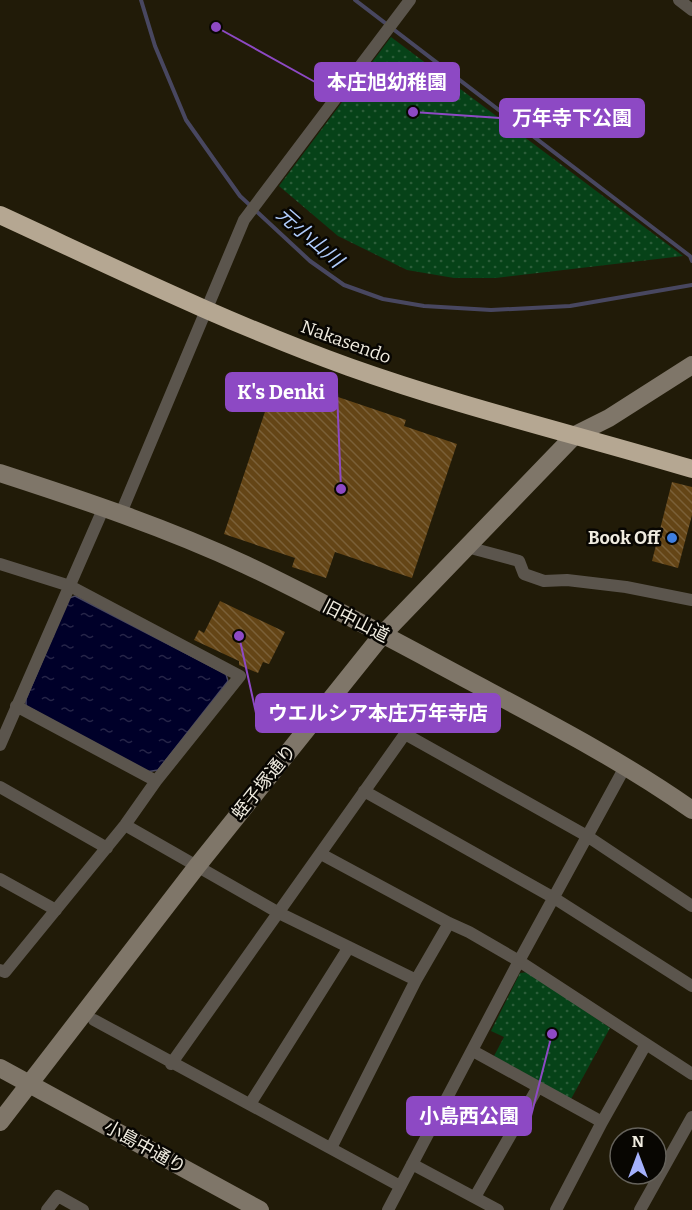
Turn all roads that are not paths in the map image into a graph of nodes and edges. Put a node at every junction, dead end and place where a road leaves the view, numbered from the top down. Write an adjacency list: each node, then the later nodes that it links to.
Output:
1 (410, 0): 5 (street)
2 (679, 0): 3 (street)
3 (692, 9)
4 (0, 215): 5 (highway, Nakasendo)
5 (206, 310): 7 (highway, Nakasendo); 10 (street)
6 (692, 365): 7 (street, 蛭子塚通り)
7 (575, 435): 8 (highway, Nakasendo); 11 (street, 蛭子塚通り)
8 (692, 469)
9 (0, 473): 10 (street, 旧中山道)
10 (112, 510): 13 (street); 15 (street, 旧中山道)
11 (467, 547): 14 (street); 15 (street, 蛭子塚通り)
12 (0, 564): 13 (street)
13 (70, 586): 16 (street); 19 (street)
14 (692, 600)
15 (383, 634): 18 (street, 旧中山道); 27 (street, 蛭子塚通り)
16 (16, 706): 17 (street); 19 (street)
17 (0, 745)
18 (626, 765): 22 (street, 旧中山道); 24 (street)
19 (156, 781): 23 (street)
20 (0, 787): 25 (street)
21 (364, 791): 24 (street); 26 (street); 29 (street)
22 (692, 810)
23 (125, 825): 25 (street); 27 (street)
24 (586, 836): 29 (street); 30 (street)
25 (107, 848): 31 (street)
26 (321, 854): 32 (street); 33 (street)
27 (198, 865): 32 (street); 45 (street, 蛭子塚通り)
28 (0, 879): 31 (street)
29 (554, 898): 35 (street); 38 (street)
30 (692, 906)
31 (56, 910): 36 (street)
32 (279, 913): 34 (street); 42 (street)
33 (449, 923): 35 (street); 37 (street)
34 (349, 947): 37 (street); 47 (street)
35 (519, 961): 40 (street); 41 (street)
36 (0, 969)
37 (416, 980): 51 (street)
38 (692, 986)
39 (93, 1020): 42 (street)
40 (646, 1044): 44 (street); 50 (street)
41 (473, 1051): 46 (street); 52 (street)
42 (171, 1064): 47 (street)
43 (0, 1068): 45 (street, 小島中通り)
44 (692, 1074)
45 (30, 1085): 49 (street, 蛭子塚通り); 57 (street, 小島中通り)
46 (538, 1088): 50 (street); 54 (street)
47 (250, 1104): 51 (street)
48 (692, 1117): 61 (street)
49 (0, 1122)
50 (602, 1122): 60 (street)
51 (331, 1148): 53 (street)
52 (412, 1164): 53 (street); 54 (street)
53 (400, 1186): 58 (street)
54 (476, 1197): 59 (street)
55 (47, 1210): 56 (street)
56 (82, 1210)
57 (260, 1210)
58 (388, 1210)
59 (498, 1210)
60 (556, 1210)
61 (640, 1210)

